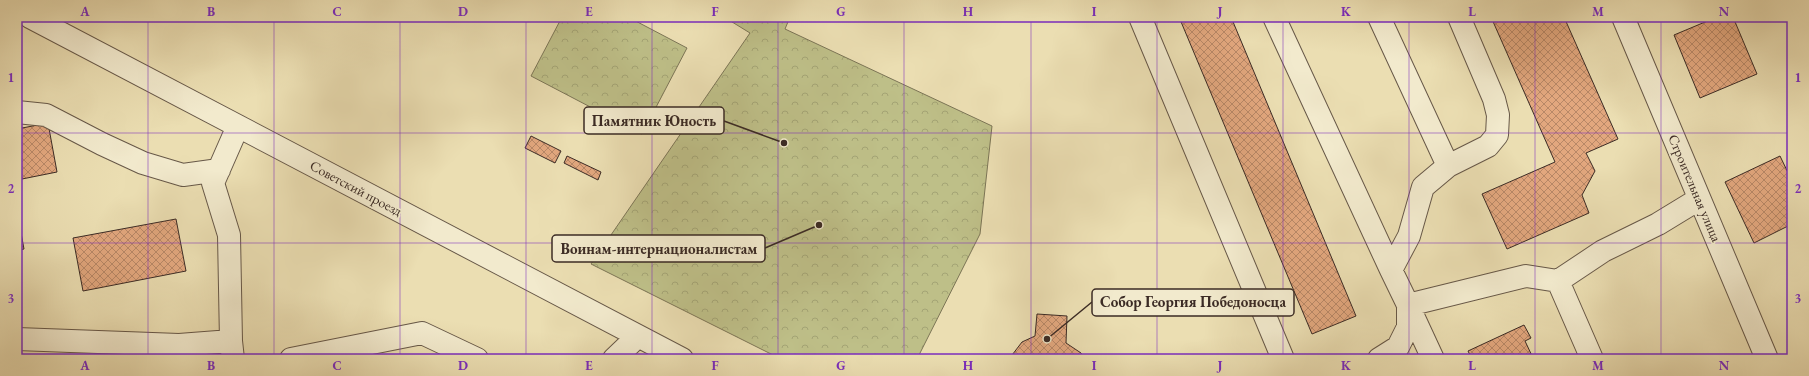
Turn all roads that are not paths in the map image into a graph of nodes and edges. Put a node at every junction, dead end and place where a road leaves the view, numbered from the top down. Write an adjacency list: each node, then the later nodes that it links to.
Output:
1 (30, 17): 8 (street, Советский проезд)
2 (1140, 17): 22 (street)
3 (1274, 17): 12 (street)
4 (1378, 17): 9 (street)
5 (1459, 17): 9 (street)
6 (1623, 17): 11 (street, Строительная улица)
7 (17, 112): 10 (street)
8 (238, 126): 10 (street); 15 (street, Советский проезд)
9 (1448, 166): 12 (street)
10 (219, 170): 17 (street)
11 (1699, 199): 13 (street); 26 (street, Строительная улица)
12 (1391, 270): 14 (street)
13 (1558, 281): 14 (street); 25 (street)
14 (1408, 305): 23 (street); 24 (street)
15 (638, 336): 20 (street); 21 (street, Советский проезд)
16 (17, 339): 17 (street)
17 (232, 350)
18 (291, 359): 19 (street)
19 (477, 359)
20 (614, 359)
21 (682, 359)
22 (1283, 359)
23 (1380, 359)
24 (1433, 359)
25 (1592, 359)
26 (1767, 359)

